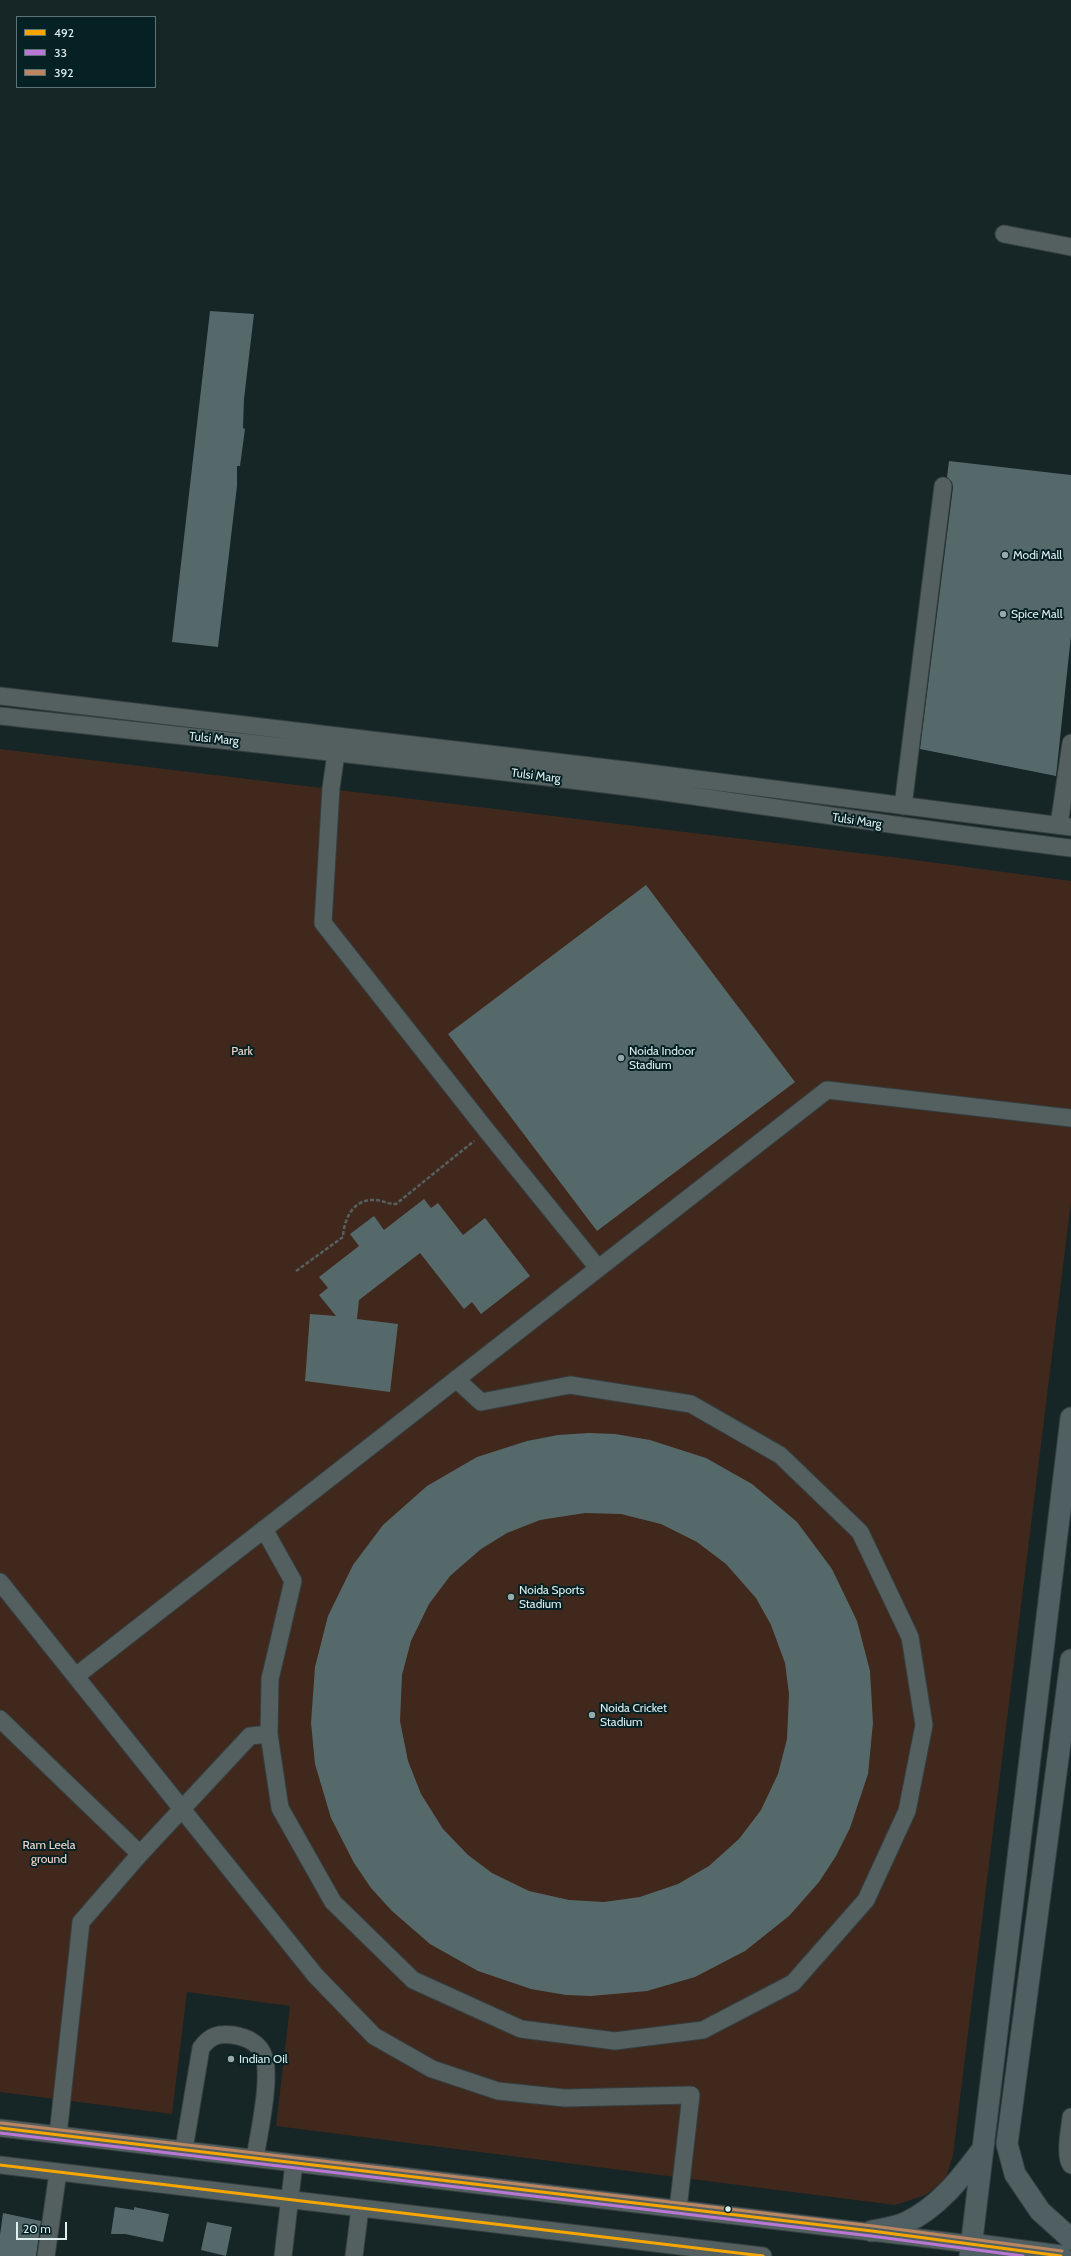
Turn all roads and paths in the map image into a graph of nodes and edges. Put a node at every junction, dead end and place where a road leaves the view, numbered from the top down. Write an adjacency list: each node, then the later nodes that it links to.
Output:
1 (1004, 234): 2 (street)
2 (1071, 247)
3 (943, 486): 8 (street)
4 (0, 696): 7 (street, Tulsi Marg)
5 (0, 716): 7 (street, Tulsi Marg)
6 (1071, 743): 9 (street)
7 (337, 744): 8 (street, Tulsi Marg); 10 (street, Tulsi Marg); 12 (street)
8 (904, 806): 9 (street, Tulsi Marg)
9 (1065, 826)
10 (1071, 848)
11 (1071, 1118): 13 (street)
12 (487, 1131): 13 (street); 14 (path)
13 (598, 1268): 15 (street)
14 (296, 1272)
15 (456, 1379): 18 (street); 23 (street)
16 (1071, 1418): 17 (main road)
17 (1067, 1493): 29 (main road)
18 (264, 1529): 21 (street); 23 (street)
19 (0, 1582): 21 (street)
20 (1071, 1660): 40 (main road)
21 (76, 1676): 24 (street)
22 (0, 1719): 25 (street)
23 (269, 1734): 24 (street)
24 (183, 1808): 25 (street); 38 (street)
25 (140, 1854): 28 (street)
26 (1071, 2117): 34 (street)
27 (0, 2128): 28 (street)
28 (58, 2135): 30 (street)
29 (982, 2149): 39 (main road); 41 (main road)
30 (184, 2150): 31 (street); 31 (street)
31 (255, 2158): 32 (street)
32 (294, 2163): 36 (street); 38 (street)
33 (0, 2165): 35 (street)
34 (1071, 2165)
35 (58, 2172): 36 (street); 44 (street)
36 (290, 2200): 37 (street); 45 (street)
37 (360, 2208): 42 (street); 46 (street)
38 (678, 2209): 39 (street)
39 (872, 2232): 41 (street)
40 (1071, 2239)
41 (971, 2250): 43 (main road)
42 (672, 2251): 47 (street)
43 (994, 2252): 48 (main road)
44 (46, 2256)
45 (284, 2256)
46 (354, 2256)
47 (763, 2256)
48 (1061, 2256)

